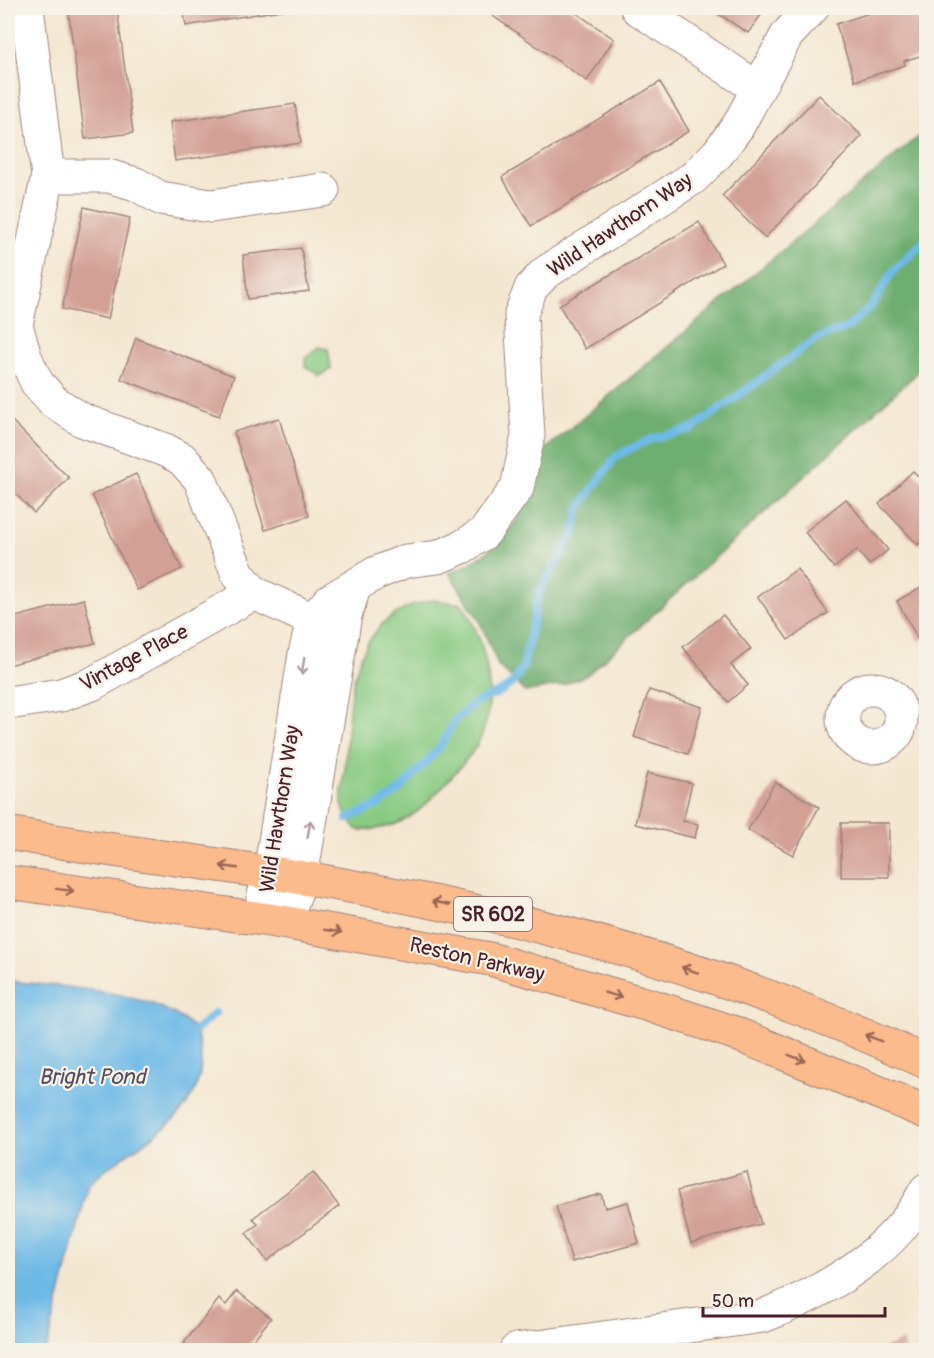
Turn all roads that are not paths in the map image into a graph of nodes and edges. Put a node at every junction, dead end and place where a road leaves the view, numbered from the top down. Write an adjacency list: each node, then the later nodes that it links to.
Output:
1 (27, 8): 5 (street)
2 (637, 8): 4 (street)
3 (812, 8): 4 (street, Wild Hawthorn Way)
4 (757, 88): 7 (street, Wild Hawthorn Way)
5 (48, 176): 6 (street); 8 (street)
6 (323, 190)
7 (354, 588): 9 (street, Wild Hawthorn Way); 10 (street, Wild Hawthorn Way)
8 (254, 593): 9 (street); 11 (street, Vintage Place)
9 (313, 620): 10 (street); 13 (street, Wild Hawthorn Way, one-way to 13)
10 (341, 634): 13 (street, Wild Hawthorn Way, one-way to 10)
11 (8, 703)
12 (8, 833): 13 (main road, SR 602, one-way to 12)
13 (285, 875): 15 (street, Wild Hawthorn Way); 16 (main road, SR 602, one-way to 13)
14 (8, 882): 15 (main road, Reston Parkway / SR 602, one-way to 15)
15 (276, 921): 17 (main road, Reston Parkway / SR 602, one-way to 17)
16 (927, 1062)
17 (927, 1112)
18 (927, 1190): 19 (street)
19 (516, 1350)

